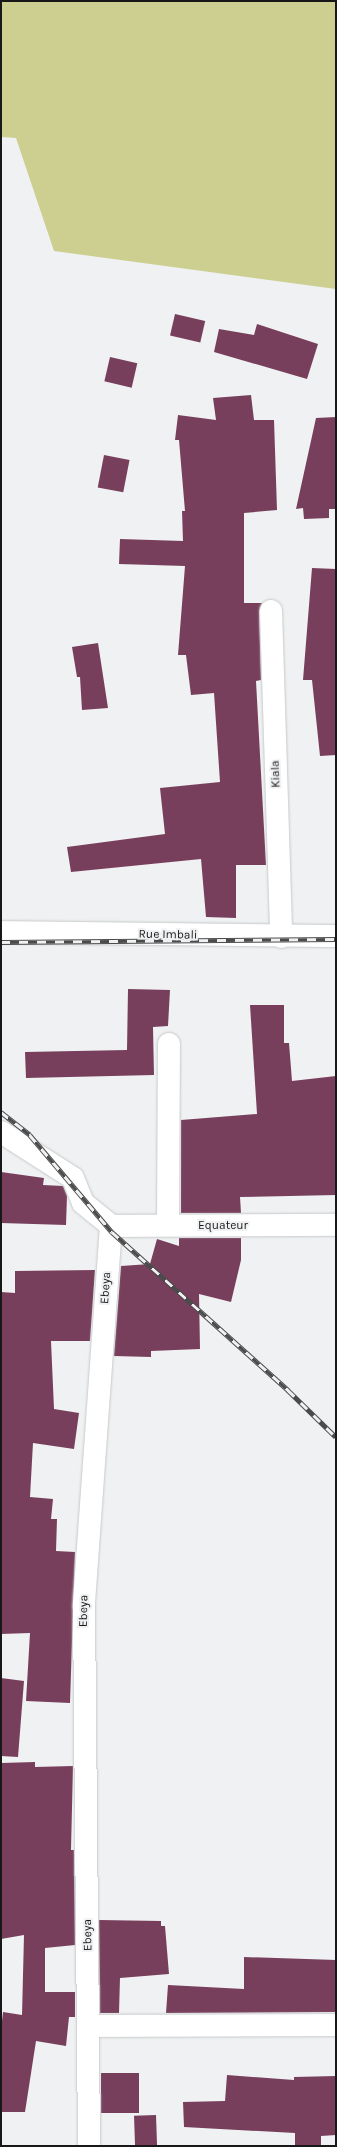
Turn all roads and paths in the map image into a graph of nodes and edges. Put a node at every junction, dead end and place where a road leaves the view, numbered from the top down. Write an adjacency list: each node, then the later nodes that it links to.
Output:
1 (271, 611): 4 (street, Kiala)
2 (1, 932): 4 (street, Rue Imbali)
3 (336, 936): 4 (street, Rue Imbali)
4 (282, 937)
5 (169, 1044): 7 (street)
6 (1, 1132): 9 (street)
7 (168, 1225): 8 (street, Equateur); 9 (street, Equateur)
8 (336, 1225)
9 (111, 1226): 11 (street, Ebeya)
10 (336, 2025): 11 (street)
11 (89, 2026): 12 (street, Ebeya)
12 (89, 2146)

